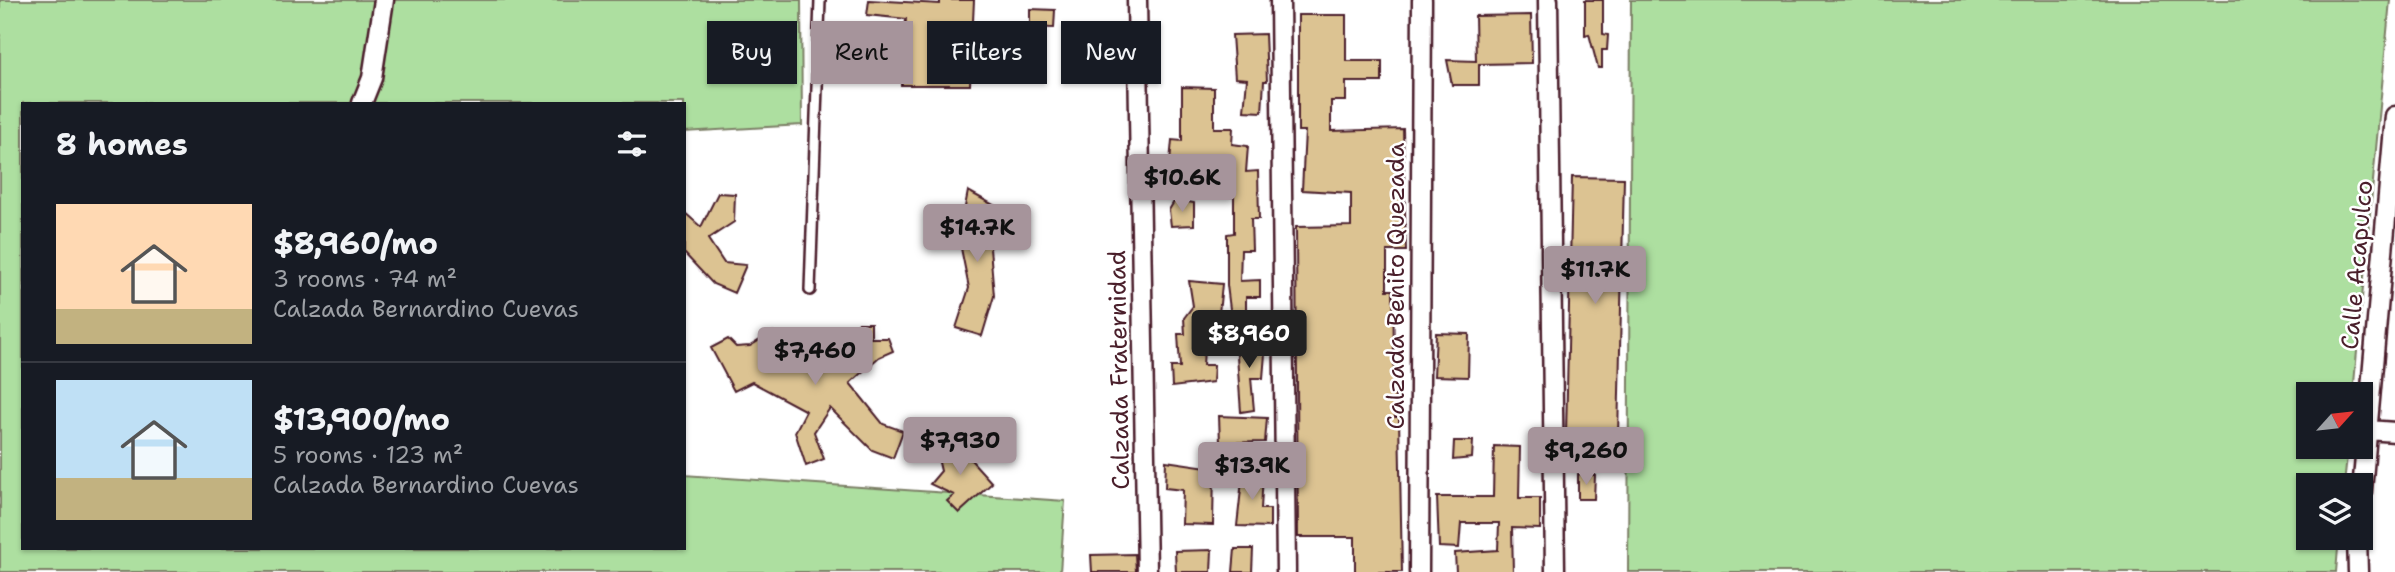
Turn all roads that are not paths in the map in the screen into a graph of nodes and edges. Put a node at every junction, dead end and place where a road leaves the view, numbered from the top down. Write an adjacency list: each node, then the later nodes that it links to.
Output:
1 (384, 0): 7 (street)
2 (820, 0): 10 (lane)
3 (1136, 0): 15 (street, Calzada Fraternidad)
4 (1280, 0): 16 (street)
5 (1423, 0): 17 (street, Calzada Benito Quezada)
6 (1548, 0): 18 (street)
7 (362, 102)
8 (2395, 116): 9 (street, Calle Acapulco)
9 (2388, 275): 11 (street, Calle Acapulco)
10 (810, 290)
11 (2373, 391)
12 (2373, 430): 13 (street)
13 (2395, 432)
14 (2357, 550): 19 (street)
15 (1147, 572)
16 (1286, 572)
17 (1419, 572)
18 (1555, 572)
19 (2358, 572)

